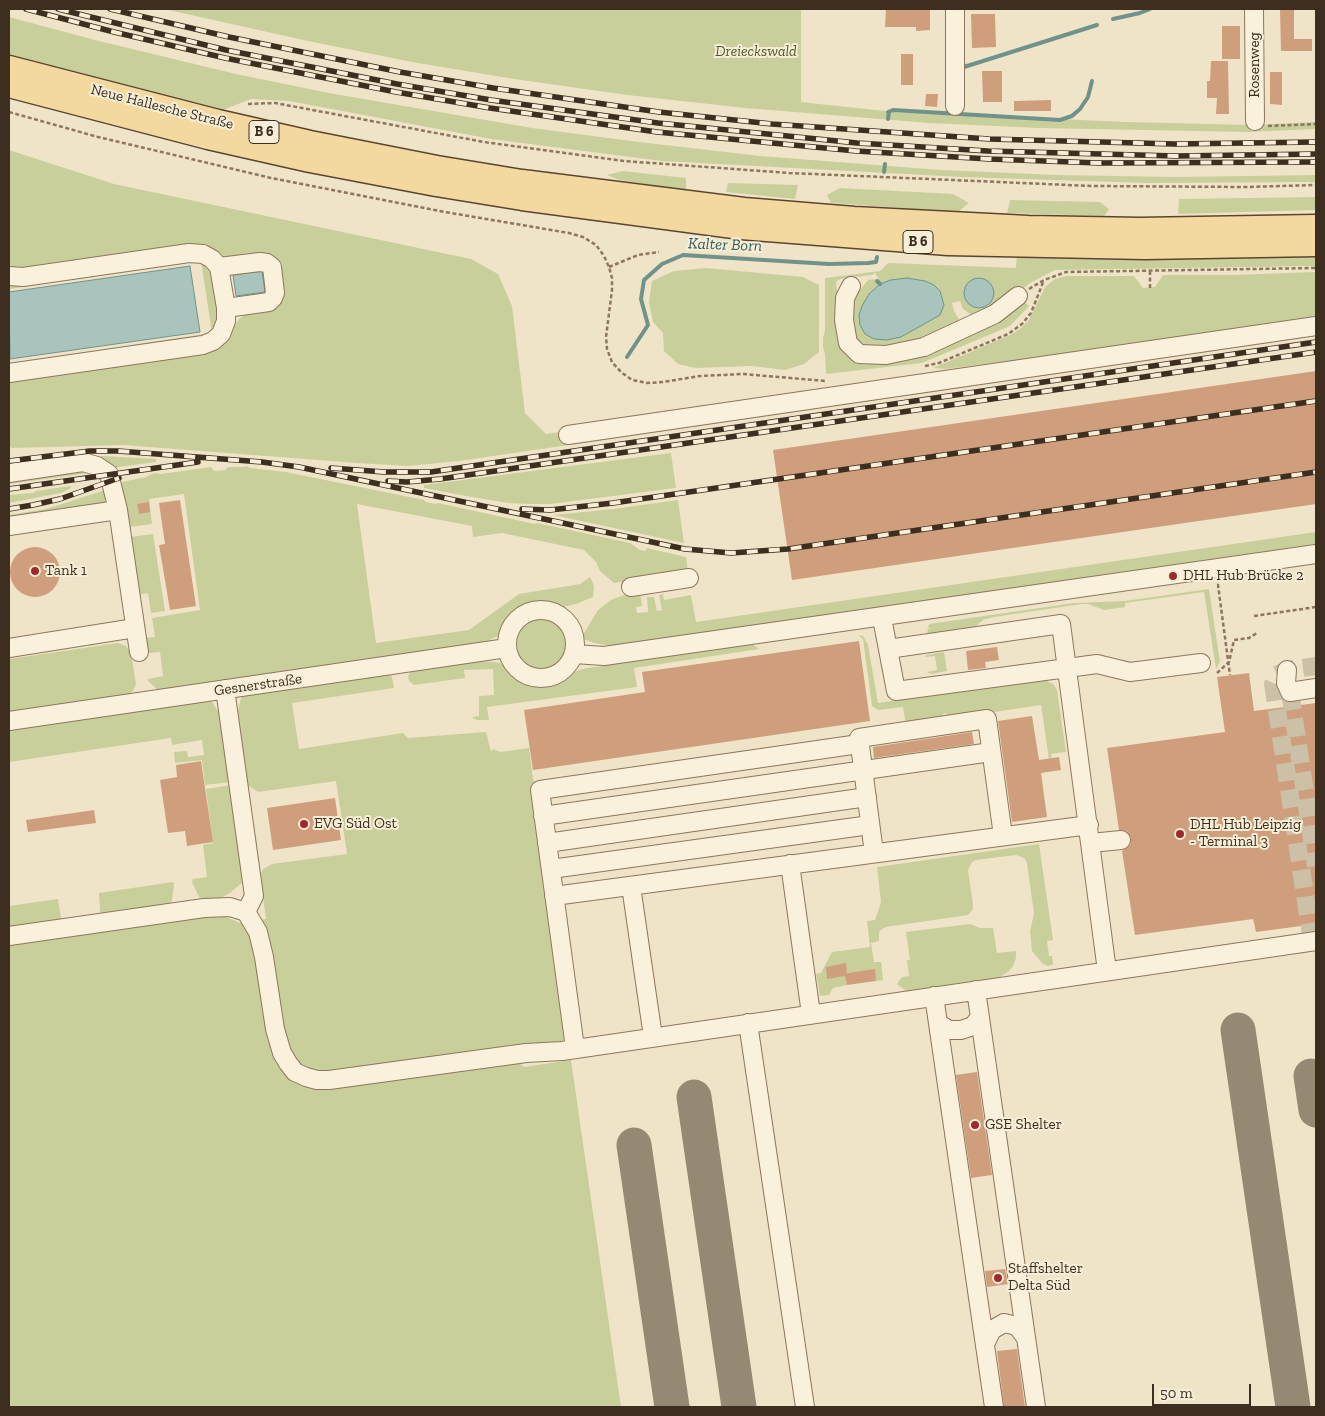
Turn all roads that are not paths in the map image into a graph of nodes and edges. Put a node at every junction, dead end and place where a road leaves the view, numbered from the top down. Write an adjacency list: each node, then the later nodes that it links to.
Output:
1 (955, 9): 5 (street)
2 (1254, 9): 6 (street, Rosenweg)
3 (9, 67): 7 (main road, Neue Hallesche Straße / B 6)
4 (9, 86): 7 (main road, Neue Hallesche Straße / B 6)
5 (956, 106)
6 (1255, 122)
7 (522, 190): 8 (main road, B 6); 9 (main road, B 6)
8 (1316, 226)
9 (1316, 245)
10 (219, 267): 11 (street); 14 (street); 14 (street)
11 (9, 276)
12 (851, 286): 13 (street)
13 (1018, 296)
14 (226, 308): 16 (street)
15 (1316, 326): 17 (street)
16 (9, 373)
17 (568, 435)
18 (9, 473): 19 (street)
19 (118, 510): 20 (street); 25 (street)
20 (9, 526)
21 (1316, 554): 24 (street)
22 (689, 578): 23 (street)
23 (631, 587)
24 (882, 618): 28 (street); 30 (street)
25 (135, 628): 26 (street); 29 (street)
26 (9, 648)
27 (507, 648): 30 (street); 30 (street); 35 (street, Gesnerstraße)
28 (888, 649): 32 (street); 32 (street)
29 (139, 652)
30 (574, 654)
31 (1201, 663): 32 (street)
32 (1067, 668): 43 (street)
33 (1287, 670): 34 (street)
34 (1316, 688)
35 (225, 689): 36 (street, Gesnerstraße); 53 (street)
36 (9, 721)
37 (859, 741): 38 (street); 39 (street); 41 (street)
38 (992, 752): 39 (street); 44 (street)
39 (863, 770): 40 (street); 41 (street)
40 (867, 797): 42 (street); 46 (street)
41 (543, 816): 46 (street)
42 (870, 825): 48 (street); 50 (street)
43 (1088, 825): 44 (street); 47 (street)
44 (1003, 836): 48 (street)
45 (1121, 840): 47 (street)
46 (547, 843): 50 (street)
47 (1091, 843): 56 (street)
48 (874, 853): 49 (street)
49 (790, 864): 51 (street); 59 (street)
50 (551, 869): 52 (street)
51 (632, 886): 52 (street); 63 (street)
52 (554, 896): 64 (street)
53 (246, 912): 54 (street); 64 (street)
54 (9, 936)
55 (1316, 941): 56 (street)
56 (1108, 971): 57 (street)
57 (976, 990): 58 (street); 60 (street)
58 (934, 996): 59 (street); 62 (street)
59 (811, 1014): 61 (street)
60 (980, 1017): 62 (street); 65 (street)
61 (748, 1023): 63 (street); 67 (street)
62 (938, 1023): 66 (street)
63 (653, 1037): 64 (street)
64 (575, 1048)
65 (1026, 1338): 66 (street); 69 (street)
66 (985, 1344): 68 (street)
67 (805, 1407)
68 (994, 1407)
69 (1036, 1407)

